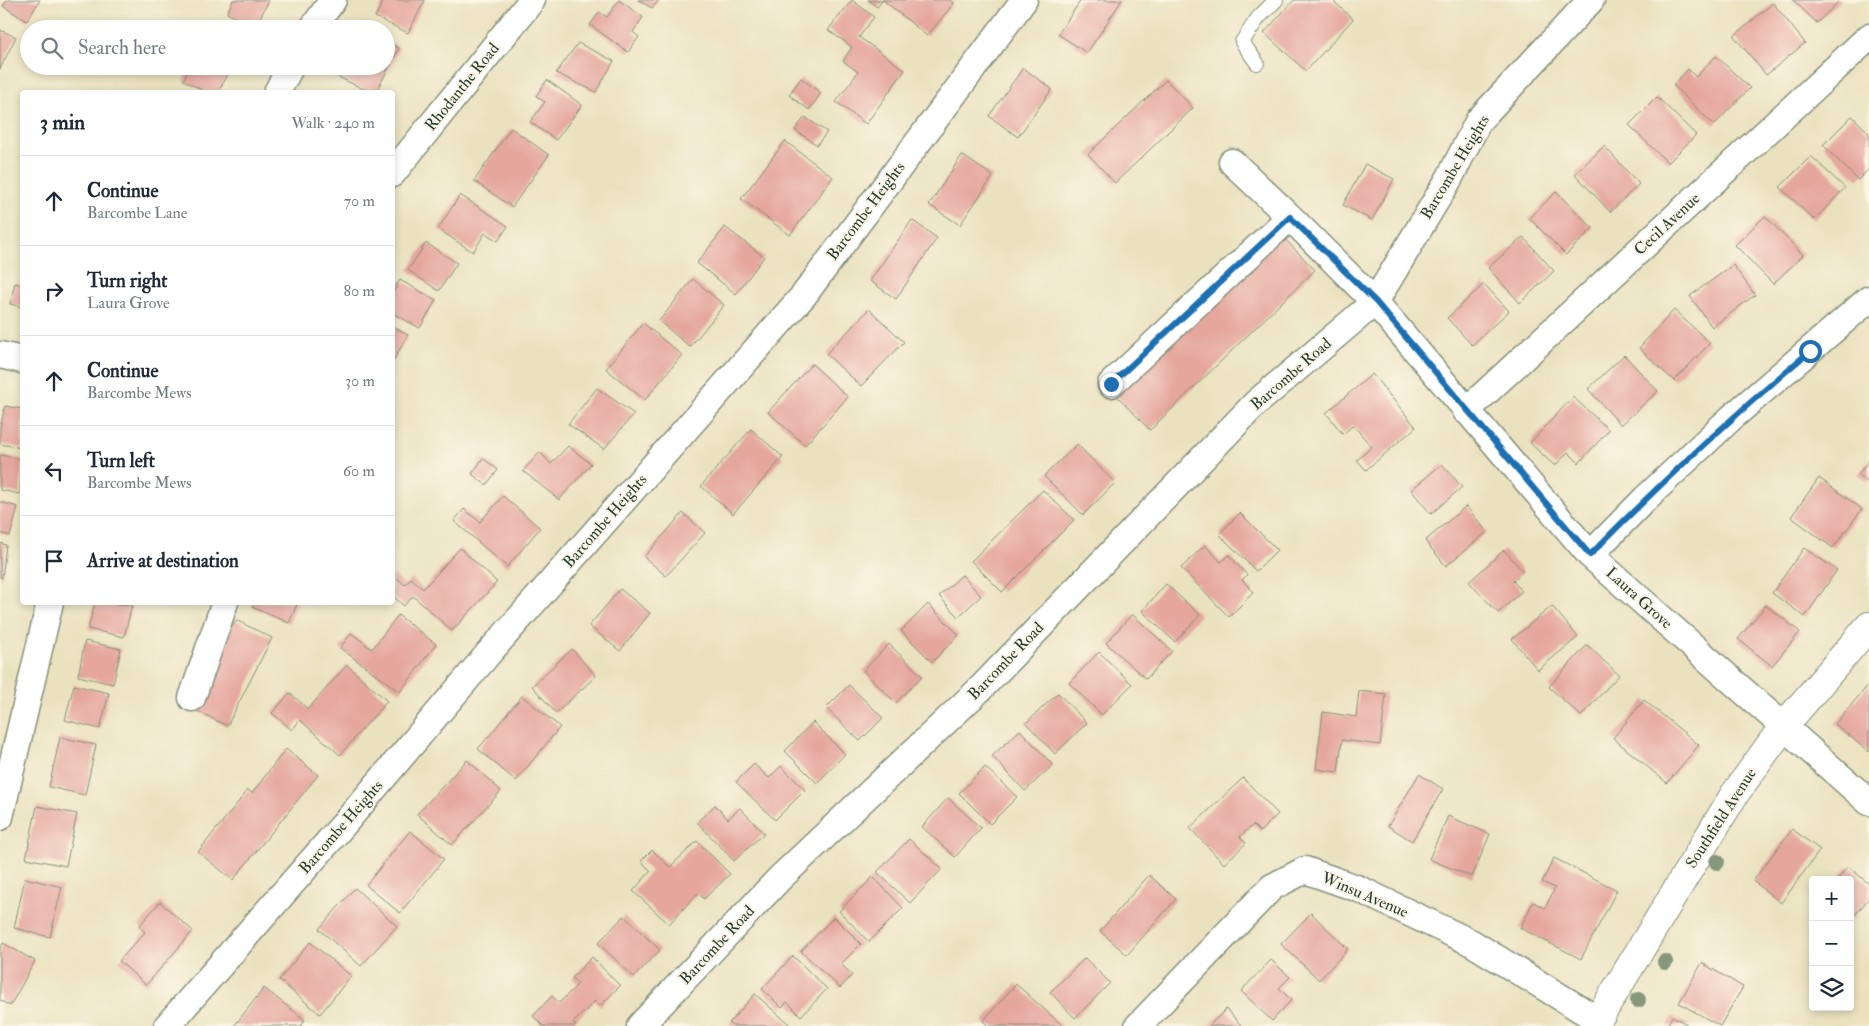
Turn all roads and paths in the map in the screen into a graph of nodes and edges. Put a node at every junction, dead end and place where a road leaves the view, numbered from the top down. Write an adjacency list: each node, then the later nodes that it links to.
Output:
1 (333, 0): 6 (street)
2 (532, 0): 12 (street, Rhodanthe Road)
3 (1024, 0): 29 (street, Barcombe Heights)
4 (1276, 0): 8 (lane)
5 (1591, 0): 15 (street, Barcombe Heights)
6 (319, 20)
7 (1869, 37): 19 (street, Cecil Avenue)
8 (1257, 63)
9 (286, 75): 10 (street)
10 (278, 90)
11 (1232, 162): 13 (street, Laura Grove)
12 (395, 170)
13 (1290, 217): 15 (street, Laura Grove); 18 (street)
14 (1869, 299): 20 (street)
15 (1376, 302): 19 (street, Laura Grove); 30 (street, Barcombe Road)
16 (0, 355): 17 (street)
17 (20, 360)
18 (1111, 384)
19 (1466, 411): 20 (street, Laura Grove)
20 (1590, 555): 25 (street, Laura Grove)
21 (49, 605): 27 (street)
22 (224, 605): 24 (street)
23 (1869, 626): 25 (street, Southfield Avenue)
24 (192, 698)
25 (1783, 726): 26 (street, Laura Grove); 28 (street, Southfield Avenue)
26 (1869, 802)
27 (0, 817)
28 (1596, 1023): 31 (street, Winsu Avenue)
29 (167, 1026)
30 (640, 1026)
31 (1138, 1026)

